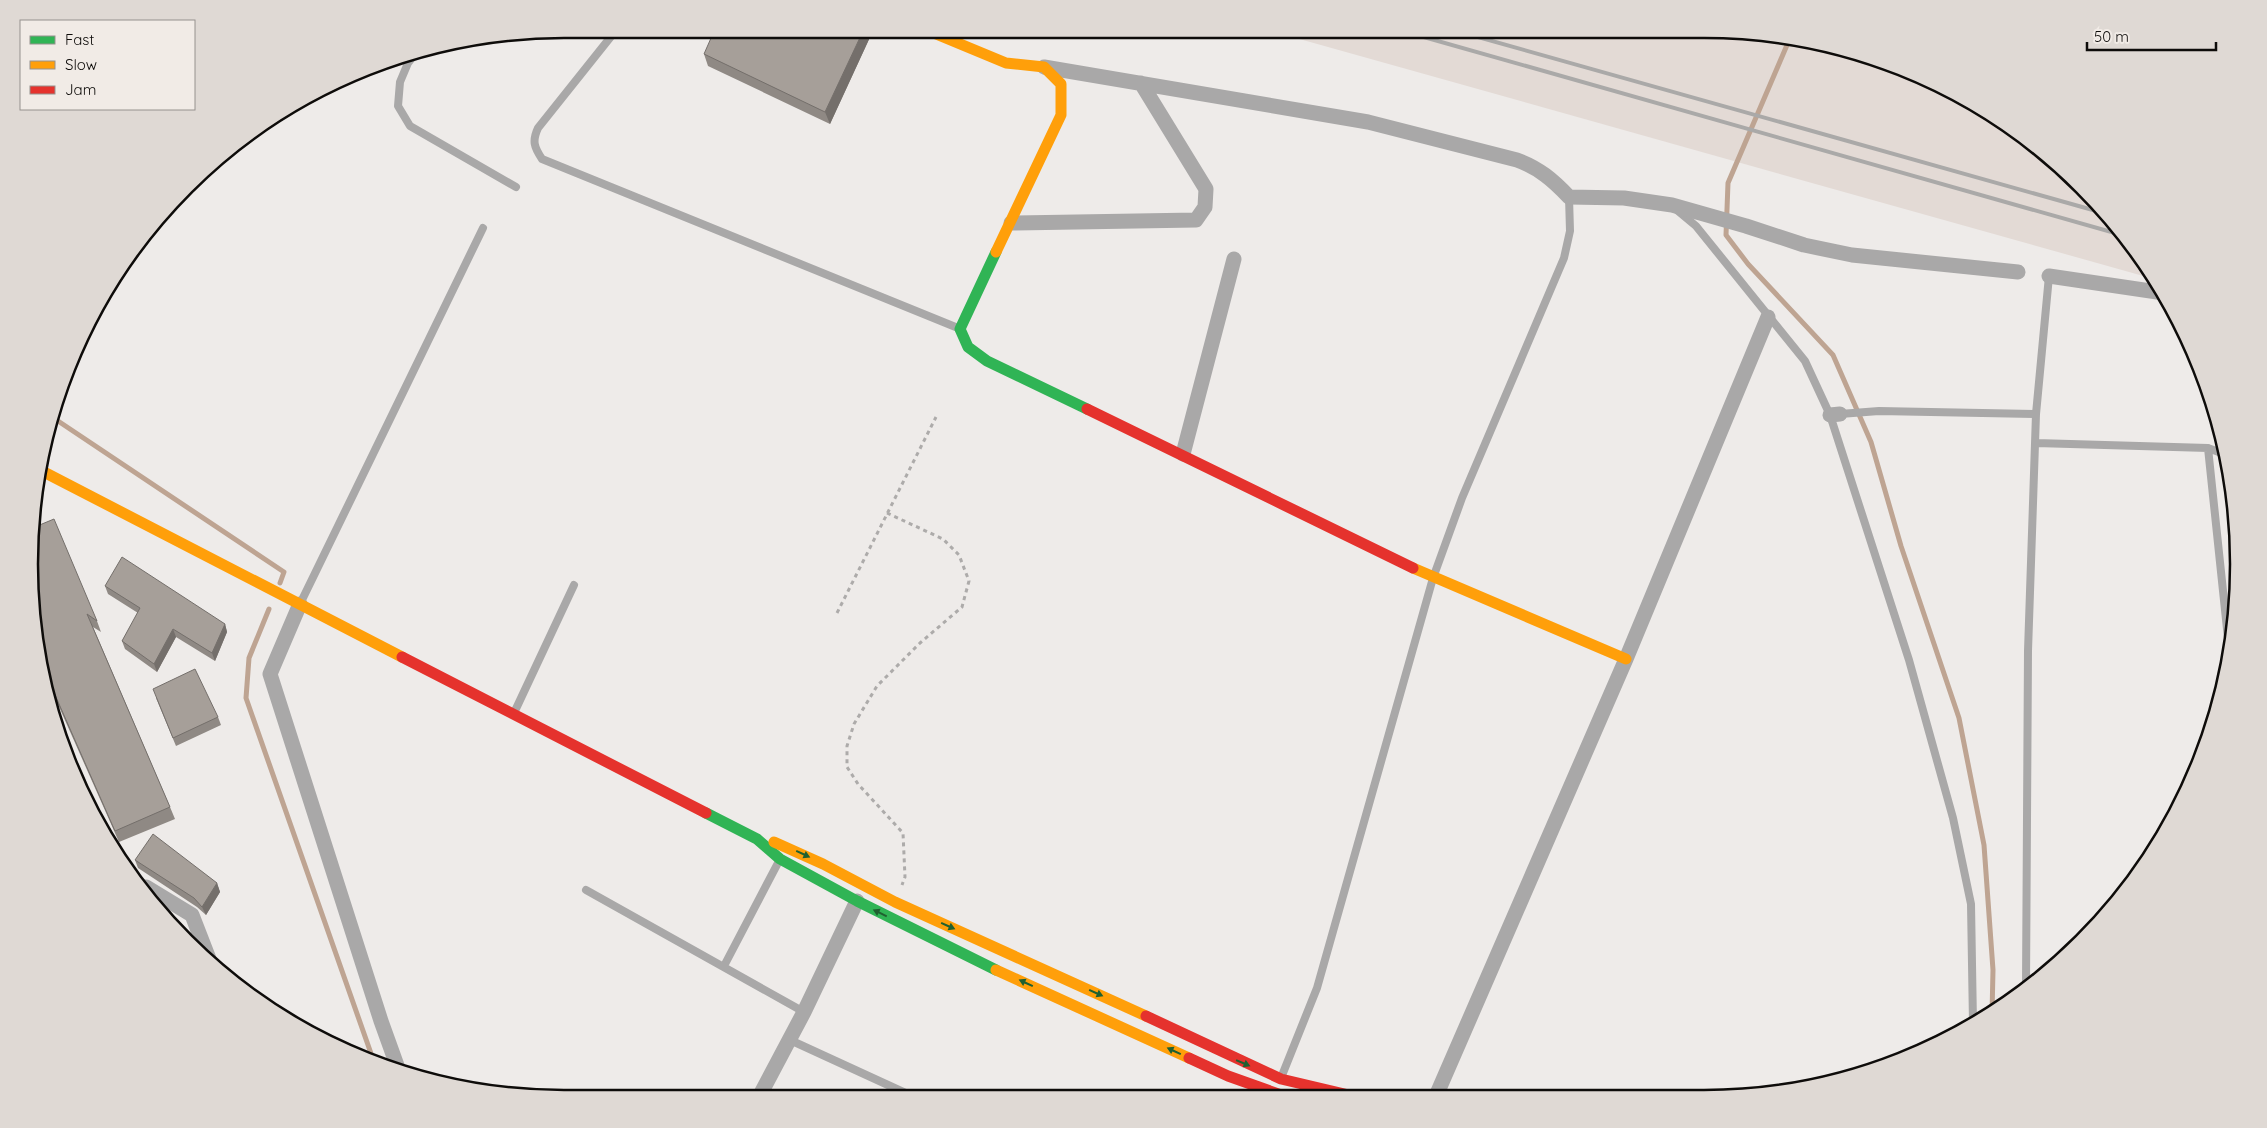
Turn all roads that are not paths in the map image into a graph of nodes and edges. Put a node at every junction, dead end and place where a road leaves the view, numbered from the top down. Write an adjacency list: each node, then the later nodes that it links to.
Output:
1 (611, 38): 16 (lane)
2 (946, 38): 4 (street)
3 (409, 61): 6 (lane)
4 (1044, 67): 5 (street); 9 (street)
5 (1141, 83): 7 (street); 9 (street)
6 (516, 187)
7 (1569, 197): 8 (street); 24 (lane)
8 (1672, 205): 12 (street); 15 (lane)
9 (1011, 223): 16 (street)
10 (482, 228): 26 (lane)
11 (1234, 259): 22 (street)
12 (2018, 272)
13 (2049, 276): 14 (street); 17 (lane)
14 (2153, 291)
15 (1768, 317): 18 (lane); 28 (street)
16 (960, 329): 22 (street)
17 (2036, 414): 18 (lane); 19 (lane)
18 (1835, 415): 39 (lane)
19 (2036, 443): 20 (lane); 37 (lane)
20 (2208, 448): 21 (lane); 27 (lane)
21 (2217, 451)
22 (1183, 454): 24 (street)
23 (46, 473): 26 (street)
24 (1433, 578): 28 (street); 42 (lane)
25 (574, 585): 29 (lane)
26 (300, 604): 29 (street); 41 (street)
27 (2226, 620)
28 (1626, 659): 48 (street)
29 (514, 713): 30 (street)
30 (757, 839): 31 (street); 42 (street, one-way to 42)
31 (780, 859): 34 (street); 36 (lane)
32 (586, 890): 36 (lane)
33 (151, 891): 35 (street)
34 (856, 901): 38 (street); 45 (street, one-way to 34)
35 (205, 948)
36 (724, 966): 38 (lane)
37 (2026, 980)
38 (804, 1012): 40 (street)
39 (1973, 1016)
40 (790, 1040): 43 (street); 44 (lane)
41 (396, 1063)
42 (1281, 1079): 46 (lane); 47 (street)
43 (763, 1090)
44 (899, 1090)
45 (1264, 1090)
46 (1278, 1090)
47 (1328, 1090)
48 (1439, 1090)

